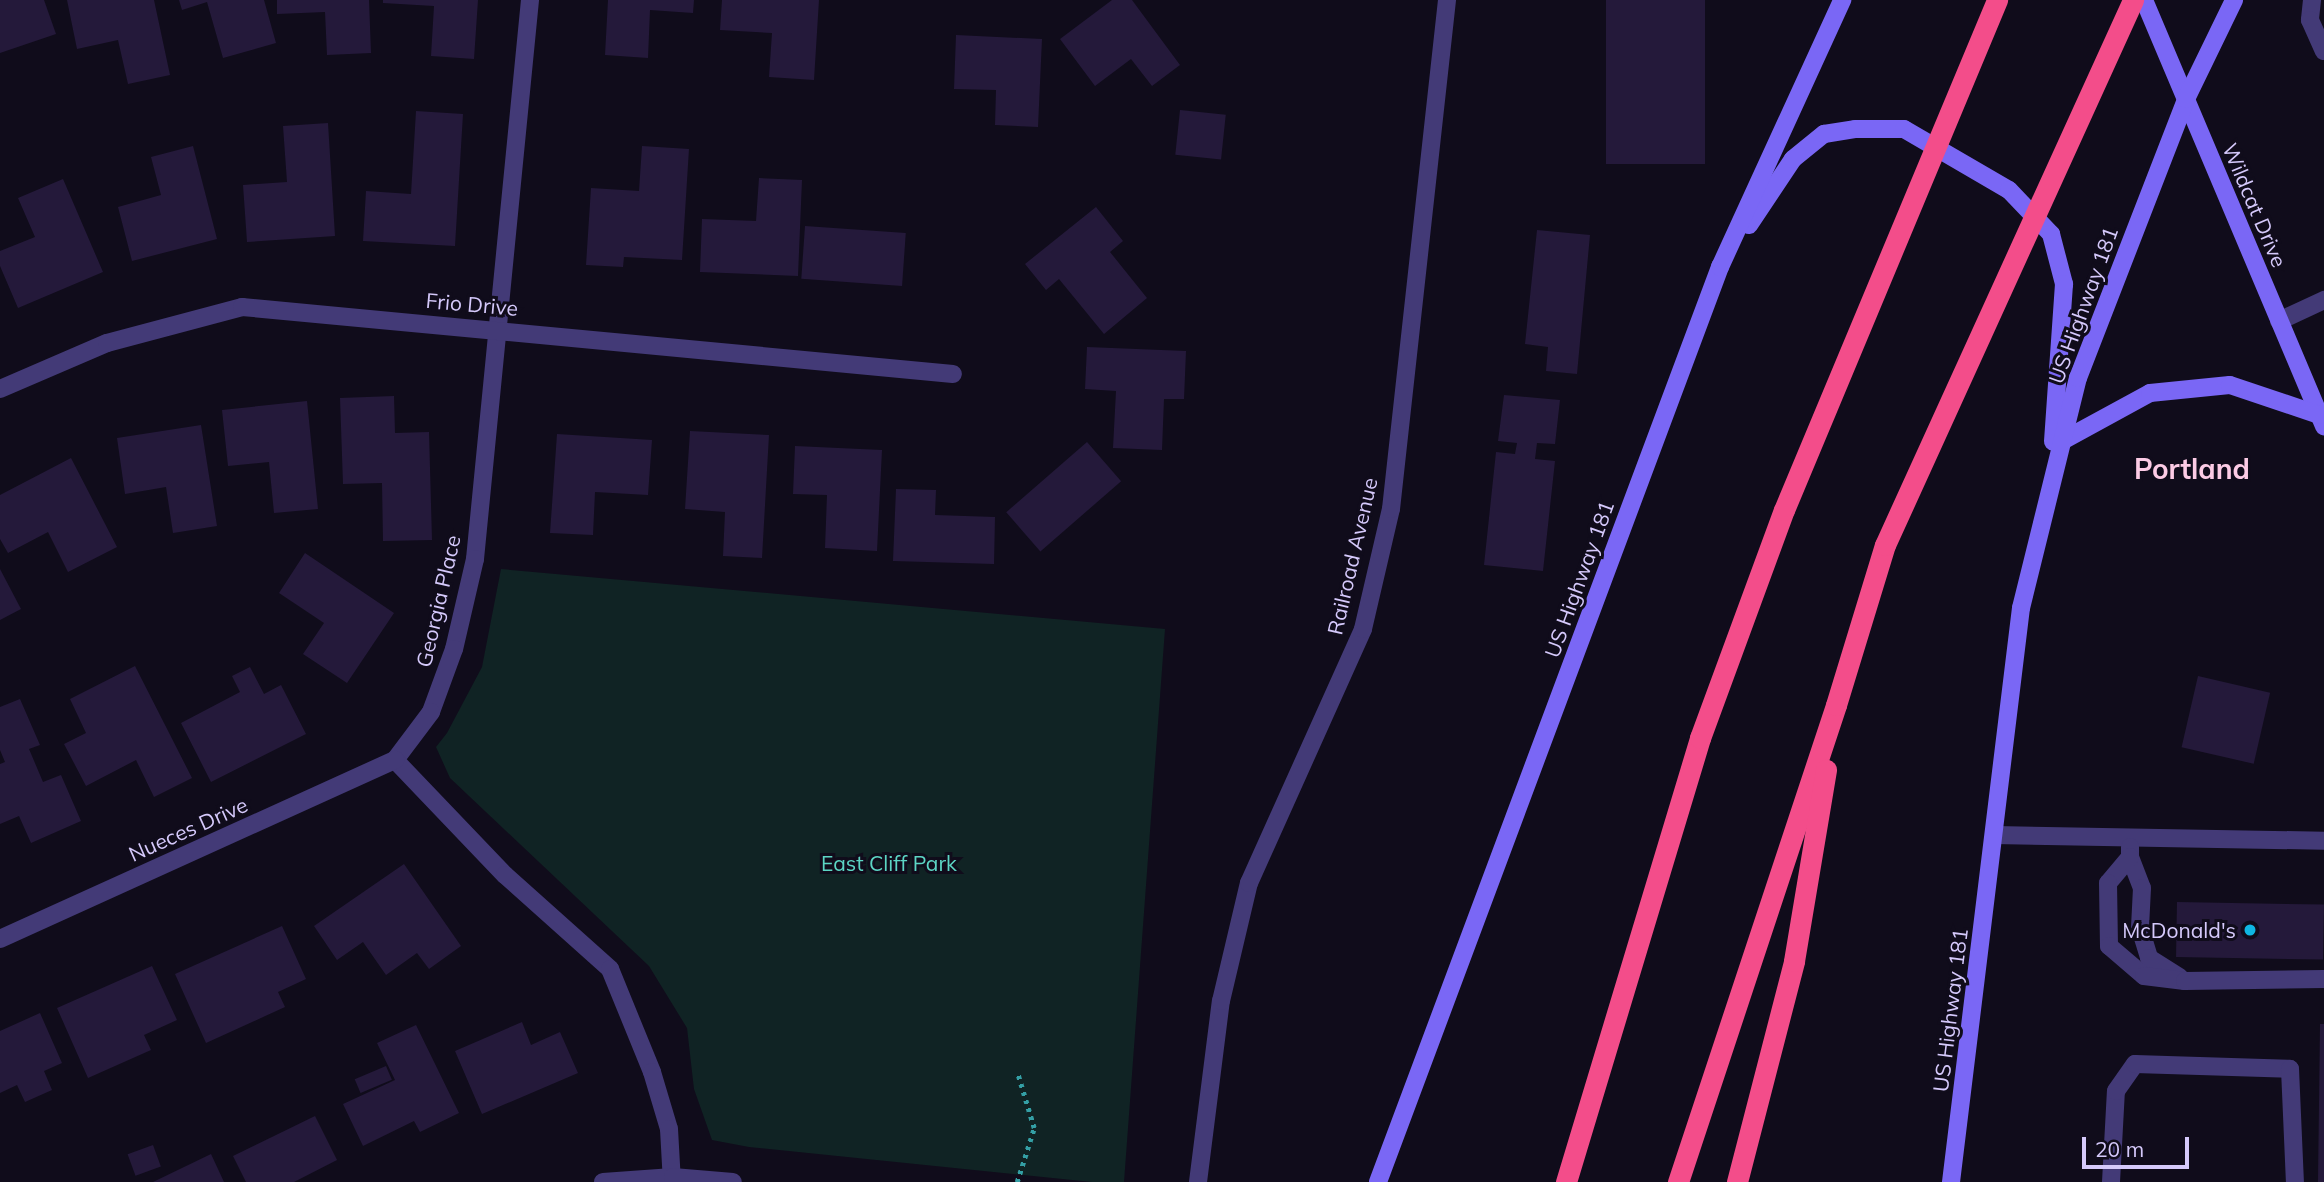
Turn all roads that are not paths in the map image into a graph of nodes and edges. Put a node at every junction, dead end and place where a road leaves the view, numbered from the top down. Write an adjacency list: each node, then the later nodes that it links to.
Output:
1 (530, 0): 14 (street, Georgia Place)
2 (1447, 0): 32 (street, Railroad Avenue)
3 (1842, 0): 11 (main road, US Highway 181)
4 (1997, 0): 34 (highway, bridge)
5 (2133, 0): 20 (highway, bridge)
6 (2144, 0): 10 (main road, Wildcat Drive)
7 (2234, 0): 10 (main road, US Highway 181)
8 (2312, 0): 9 (street)
9 (2324, 51)
10 (2186, 99): 13 (main road, Wildcat Drive); 18 (main road, US Highway 181)
11 (1720, 267): 19 (main road); 33 (main road, US Highway 181)
12 (2324, 300): 13 (street)
13 (2279, 321): 17 (main road, Wildcat Drive)
14 (498, 329): 15 (street, Frio Drive); 16 (street, Frio Drive); 21 (street, Georgia Place)
15 (953, 374)
16 (0, 389)
17 (2321, 421): 18 (main road)
18 (2062, 440): 19 (main road, US Highway 181)
19 (2050, 491): 22 (main road, US Highway 181)
20 (1836, 705): 35 (highway); 36 (highway)
21 (395, 760): 26 (street, Nueces Drive); 29 (street)
22 (1994, 835): 23 (street); 37 (main road, US Highway 181)
23 (2130, 836): 24 (street); 25 (street)
24 (2324, 841)
25 (2130, 856): 28 (street); 28 (street)
26 (0, 939)
27 (2324, 979): 28 (street)
28 (2185, 981)
29 (673, 1179): 30 (street); 31 (street)
30 (603, 1182)
31 (733, 1182)
32 (1198, 1182)
33 (1378, 1182)
34 (1566, 1182)
35 (1678, 1182)
36 (1737, 1182)
37 (1951, 1182)
38 (2111, 1182): 39 (street)
39 (2295, 1182)

